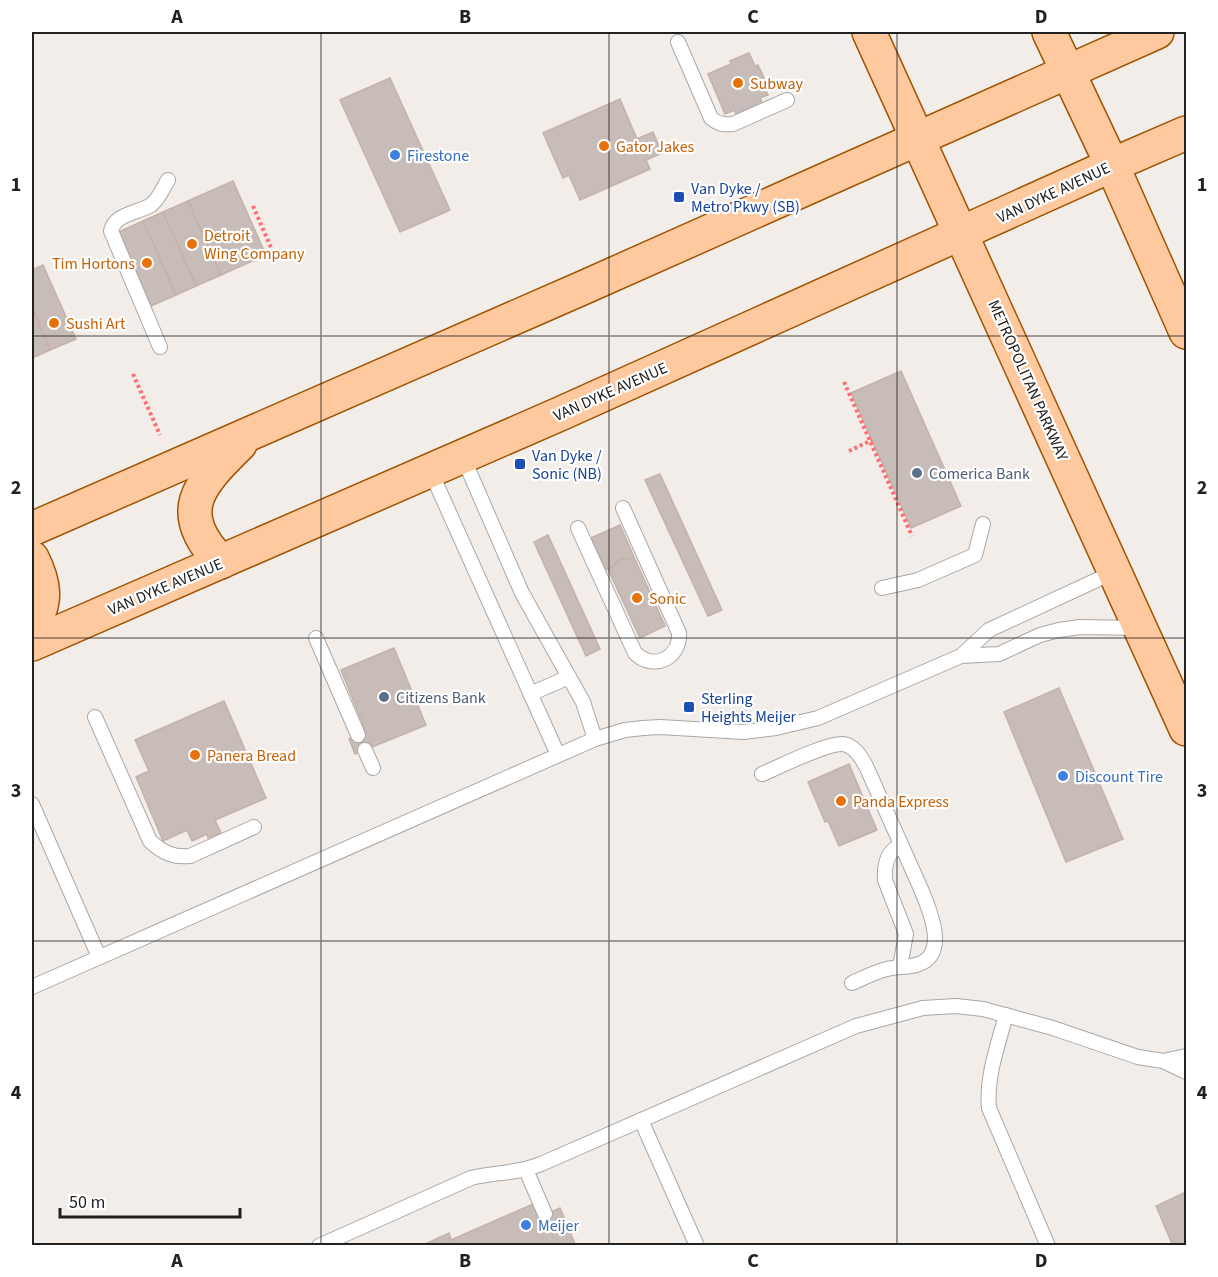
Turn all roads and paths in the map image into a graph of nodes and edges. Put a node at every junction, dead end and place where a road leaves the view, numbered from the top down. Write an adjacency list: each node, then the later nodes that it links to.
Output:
1 (869, 32): 8 (main road, METROPOLITAN PARKWAY)
2 (1049, 32): 5 (main road)
3 (1157, 32): 5 (main road)
4 (678, 42): 6 (lane)
5 (1069, 72): 8 (main road); 9 (main road)
6 (787, 100)
7 (1186, 133): 9 (main road, VAN DYKE AVENUE)
8 (918, 138): 12 (main road, METROPOLITAN PARKWAY); 18 (main road)
9 (1112, 165): 12 (main road, VAN DYKE AVENUE); 14 (main road)
10 (168, 180): 15 (lane)
11 (252, 206): 13 (path)
12 (962, 233): 22 (main road, VAN DYKE AVENUE); 31 (main road, METROPOLITAN PARKWAY)
13 (275, 257)
14 (1186, 332)
15 (160, 347)
16 (133, 374): 19 (path)
17 (844, 382): 20 (path)
18 (254, 430): 27 (main road); 30 (main road)
19 (160, 435)
20 (871, 441): 21 (path); 28 (path)
21 (849, 451)
22 (462, 455): 23 (main road, VAN DYKE AVENUE); 38 (lane)
23 (430, 470): 30 (main road, VAN DYKE AVENUE); 39 (lane)
24 (623, 508): 26 (lane)
25 (983, 524): 32 (lane)
26 (578, 528)
27 (32, 529)
28 (912, 536)
29 (32, 558): 33 (main road)
30 (221, 562): 36 (main road, VAN DYKE AVENUE)
31 (1115, 571): 34 (main road, METROPOLITAN PARKWAY); 37 (lane)
32 (882, 588)
33 (32, 625)
34 (1141, 628): 37 (lane); 40 (main road, METROPOLITAN PARKWAY)
35 (316, 638): 42 (lane)
36 (32, 644)
37 (961, 656): 43 (lane)
38 (569, 677): 39 (lane); 43 (lane)
39 (530, 694): 45 (lane)
40 (1183, 715)
41 (95, 717): 49 (lane)
42 (358, 735)
43 (595, 739): 45 (lane)
44 (365, 750): 46 (lane)
45 (558, 755): 51 (lane)
46 (373, 768)
47 (762, 774): 50 (lane)
48 (32, 804): 51 (lane)
49 (254, 826)
50 (901, 845): 52 (lane); 52 (lane)
51 (99, 957): 54 (lane)
52 (900, 967): 53 (lane)
53 (852, 983)
54 (32, 987)
55 (1006, 1015): 57 (lane); 59 (lane); 64 (lane)
56 (1186, 1056): 57 (lane)
57 (1163, 1061): 58 (lane)
58 (1186, 1072)
59 (641, 1120): 60 (lane); 62 (lane)
60 (526, 1170): 61 (lane); 63 (lane)
61 (546, 1214)
62 (692, 1244)
63 (319, 1245)
64 (1048, 1245)

